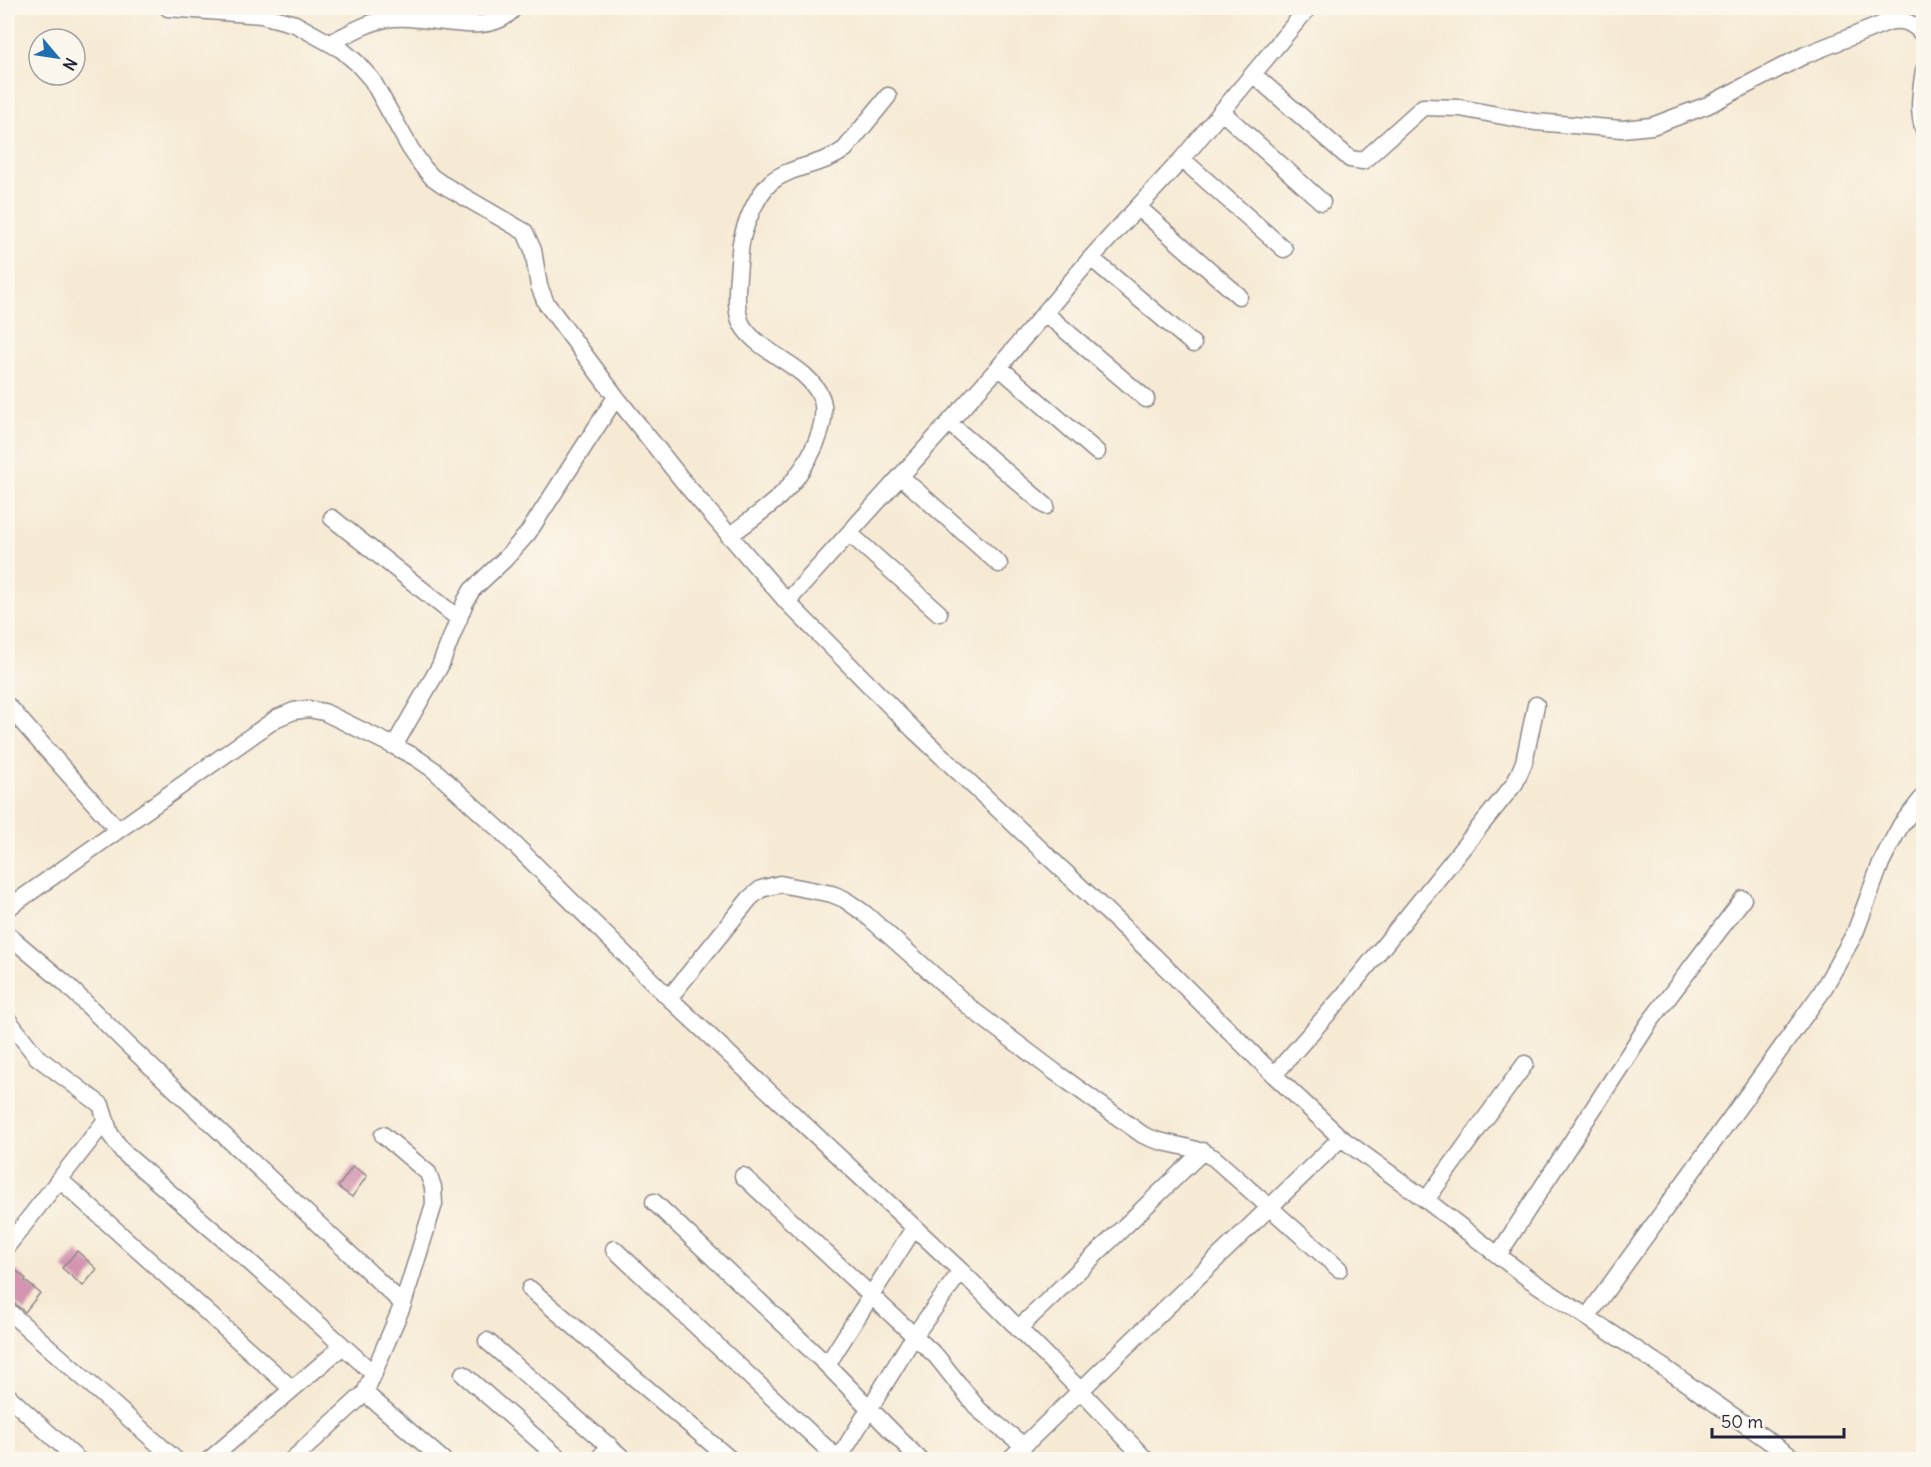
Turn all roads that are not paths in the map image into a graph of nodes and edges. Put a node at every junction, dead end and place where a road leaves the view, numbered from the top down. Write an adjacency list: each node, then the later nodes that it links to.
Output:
1 (168, 8): 5 (street)
2 (514, 8): 5 (street)
3 (1308, 8): 7 (street)
4 (1923, 36): 7 (street)
5 (330, 43): 20 (street)
6 (1923, 70): 10 (street)
7 (1253, 74): 9 (street)
8 (888, 96): 28 (street)
9 (1221, 111): 11 (street); 12 (street)
10 (1923, 130)
11 (1182, 159): 13 (street); 14 (street)
12 (1322, 202)
13 (1139, 208): 15 (street); 16 (street)
14 (1284, 249)
15 (1091, 258): 17 (street); 18 (street)
16 (1239, 296)
17 (1045, 313): 19 (street); 21 (street)
18 (1193, 344)
19 (999, 367): 22 (street); 23 (street)
20 (616, 397): 28 (street); 32 (street)
21 (1146, 399)
22 (948, 423): 24 (street); 25 (street)
23 (1097, 452)
24 (900, 476): 27 (street); 29 (street)
25 (1046, 506)
26 (332, 518): 32 (street)
27 (849, 533): 30 (street); 31 (street)
28 (729, 536): 30 (street)
29 (999, 564)
30 (787, 602): 44 (street)
31 (939, 613)
32 (459, 619): 35 (street)
33 (1536, 705): 44 (street)
34 (8, 706): 37 (street)
35 (394, 746): 37 (street); 41 (street)
36 (1923, 796): 64 (street)
37 (118, 830): 39 (street)
38 (1743, 899): 57 (street)
39 (8, 908)
40 (8, 935): 62 (street)
41 (669, 998): 48 (street); 54 (street)
42 (8, 1020): 45 (street)
43 (1526, 1064): 51 (street)
44 (1274, 1076): 47 (street)
45 (106, 1119): 50 (street); 68 (street)
46 (382, 1135): 62 (street)
47 (1341, 1138): 51 (street); 53 (street)
48 (1203, 1151): 53 (street); 65 (street)
49 (742, 1176): 61 (street)
50 (59, 1179): 55 (street); 72 (street)
51 (1426, 1200): 57 (street)
52 (654, 1202): 69 (street)
53 (1270, 1208): 58 (street); 73 (street)
54 (914, 1228): 59 (street); 61 (street)
55 (8, 1245)
56 (614, 1249): 80 (street)
57 (1498, 1255): 64 (street)
58 (1340, 1269)
59 (961, 1271): 65 (street); 66 (street)
60 (530, 1288): 88 (street)
61 (871, 1296): 66 (street); 69 (street)
62 (403, 1304): 70 (street)
63 (8, 1311): 82 (street)
64 (1587, 1317): 92 (street)
65 (1018, 1329): 73 (street)
66 (914, 1336): 76 (street); 78 (street)
67 (487, 1341): 77 (street)
68 (343, 1346): 70 (street); 72 (street)
69 (827, 1365): 76 (street)
70 (374, 1374): 74 (street)
71 (463, 1374): 85 (street)
72 (291, 1389): 83 (street)
73 (1081, 1391): 78 (street); 91 (street)
74 (365, 1393): 79 (street); 84 (street)
75 (8, 1396): 81 (street)
76 (871, 1409): 80 (street); 89 (street)
77 (609, 1446): 86 (street); 87 (street)
78 (1024, 1446): 90 (street)
79 (296, 1458)
80 (838, 1459)
81 (78, 1460)
82 (176, 1460)
83 (209, 1460)
84 (443, 1460)
85 (561, 1460)
86 (598, 1460)
87 (626, 1460)
88 (731, 1460)
89 (920, 1460)
90 (1009, 1460)
91 (1146, 1460)
92 (1796, 1460)

